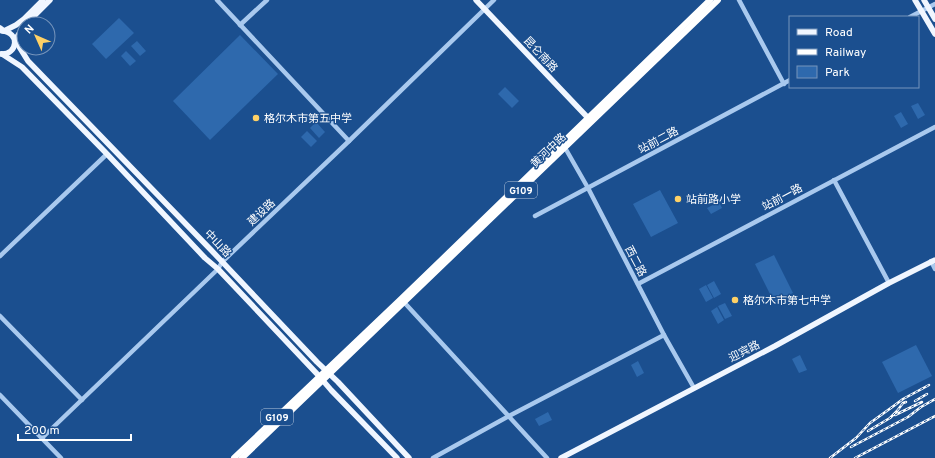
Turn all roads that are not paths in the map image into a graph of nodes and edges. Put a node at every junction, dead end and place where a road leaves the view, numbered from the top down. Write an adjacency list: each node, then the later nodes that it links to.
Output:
1 (43, 0): 20 (main road)
2 (50, 0): 16 (main road)
3 (217, 0): 19 (street)
4 (267, 0): 19 (street)
5 (476, 0): 14 (main road, 昆仑南路)
6 (494, 0): 14 (street, 建设路)
7 (709, 0): 27 (highway, 黄河中路 / G109)
8 (718, 0): 27 (highway, 黄河中路 / G109)
9 (739, 0): 26 (street)
10 (916, 0): 15 (main road)
11 (924, 0): 13 (main road)
12 (935, 4): 13 (street)
13 (928, 7): 15 (street); 18 (main road)
14 (484, 9): 27 (main road, 昆仑南路); 29 (street, 建设路)
15 (922, 11): 17 (street); 21 (main road)
16 (34, 16)
17 (912, 16)
18 (935, 19)
19 (240, 25): 29 (street)
20 (1, 30): 23 (main road, 中山路)
21 (935, 34)
22 (16, 37): 23 (main road)
23 (14, 40): 24 (main road); 37 (main road, 中山路)
24 (1, 54): 31 (main road, 中山路)
25 (789, 81): 26 (street, 站前二路)
26 (784, 84): 33 (street, 站前二路)
27 (590, 120): 30 (highway, 黄河中路 / G109)
28 (935, 126): 32 (street, 站前一路)
29 (349, 141): 37 (street, 建设路)
30 (563, 145): 33 (street, 西二路); 42 (highway, 黄河中路 / G109)
31 (107, 154): 35 (street); 38 (main road, 中山路)
32 (834, 180): 40 (street); 41 (street, 站前一路)
33 (588, 188): 34 (street, 站前二路); 41 (street, 西二路)
34 (535, 216)
35 (0, 256)
36 (933, 260): 39 (street); 40 (main road, 迎宾路)
37 (222, 262): 38 (street, 建设路); 45 (main road, 中山路)
38 (218, 269): 46 (main road, 中山路); 49 (street, 建设路)
39 (935, 269)
40 (889, 283): 47 (main road, 迎宾路)
41 (638, 284): 44 (street, 西二路)
42 (402, 301): 45 (highway, 黄河中路 / G109); 50 (street)
43 (0, 316): 49 (street)
44 (664, 335): 47 (street, 西二路); 50 (street)
45 (328, 372): 46 (highway, 黄河中路 / G109); 56 (main road, 中山路)
46 (321, 378): 53 (highway, G109); 54 (highway, G109); 55 (main road, 中山路)
47 (694, 388): 59 (main road, 迎宾路)
48 (0, 395): 51 (street)
49 (82, 400): 51 (street, 建设路)
50 (509, 416): 57 (street); 58 (street)
51 (42, 438): 52 (street)
52 (61, 458)
53 (234, 458)
54 (242, 458)
55 (397, 458)
56 (409, 458)
57 (433, 458)
58 (547, 458)
59 (561, 458)

